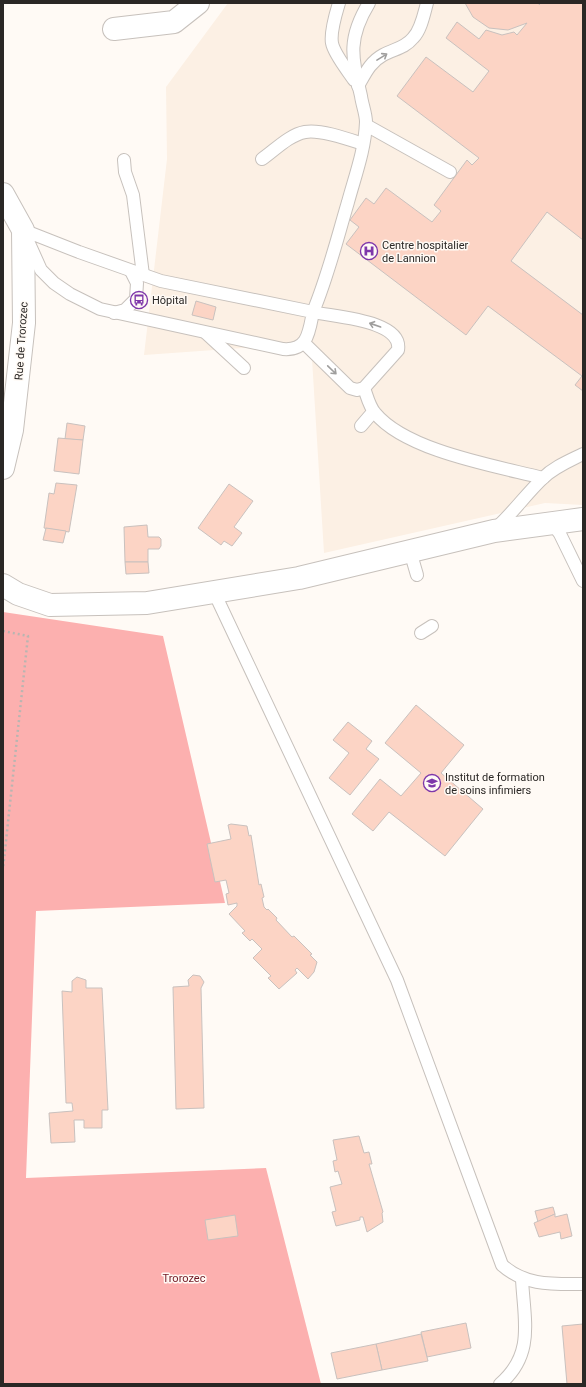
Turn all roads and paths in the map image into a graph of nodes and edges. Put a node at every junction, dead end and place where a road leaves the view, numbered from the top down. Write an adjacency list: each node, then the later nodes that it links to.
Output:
1 (198, 3): 5 (street)
2 (339, 3): 6 (lane)
3 (369, 3): 6 (lane)
4 (427, 3): 6 (lane, one-way to 4)
5 (114, 29)
6 (358, 86): 7 (lane)
7 (366, 125): 8 (lane); 11 (lane)
8 (363, 144): 9 (lane); 17 (lane)
9 (262, 159)
10 (124, 160): 15 (lane)
11 (450, 172)
12 (3, 194): 13 (street, Rue de Trorozec)
13 (23, 230): 14 (lane); 16 (lane); 25 (street, Rue de Trorozec)
14 (131, 271): 15 (lane); 16 (lane)
15 (143, 275): 17 (lane)
16 (111, 312): 18 (lane)
17 (313, 312): 19 (lane); 21 (lane, one-way to 17)
18 (205, 332): 19 (lane); 20 (lane)
19 (304, 343): 21 (lane, one-way to 21)
20 (244, 368)
21 (364, 388): 22 (lane)
22 (374, 412): 23 (lane); 26 (lane)
23 (361, 426)
24 (583, 454): 26 (lane)
25 (3, 468)
26 (543, 478): 29 (lane)
27 (583, 519): 28 (street)
28 (552, 523): 29 (street); 32 (lane)
29 (494, 530): 30 (street)
30 (410, 551): 31 (lane); 34 (street)
31 (418, 575)
32 (583, 581)
33 (3, 585): 34 (street)
34 (214, 592): 39 (lane)
35 (432, 626): 37 (lane)
36 (3, 631): 38 (path)
37 (421, 633)
38 (3, 869)
39 (522, 1279): 40 (lane); 41 (lane)
40 (583, 1284)
41 (500, 1384)

